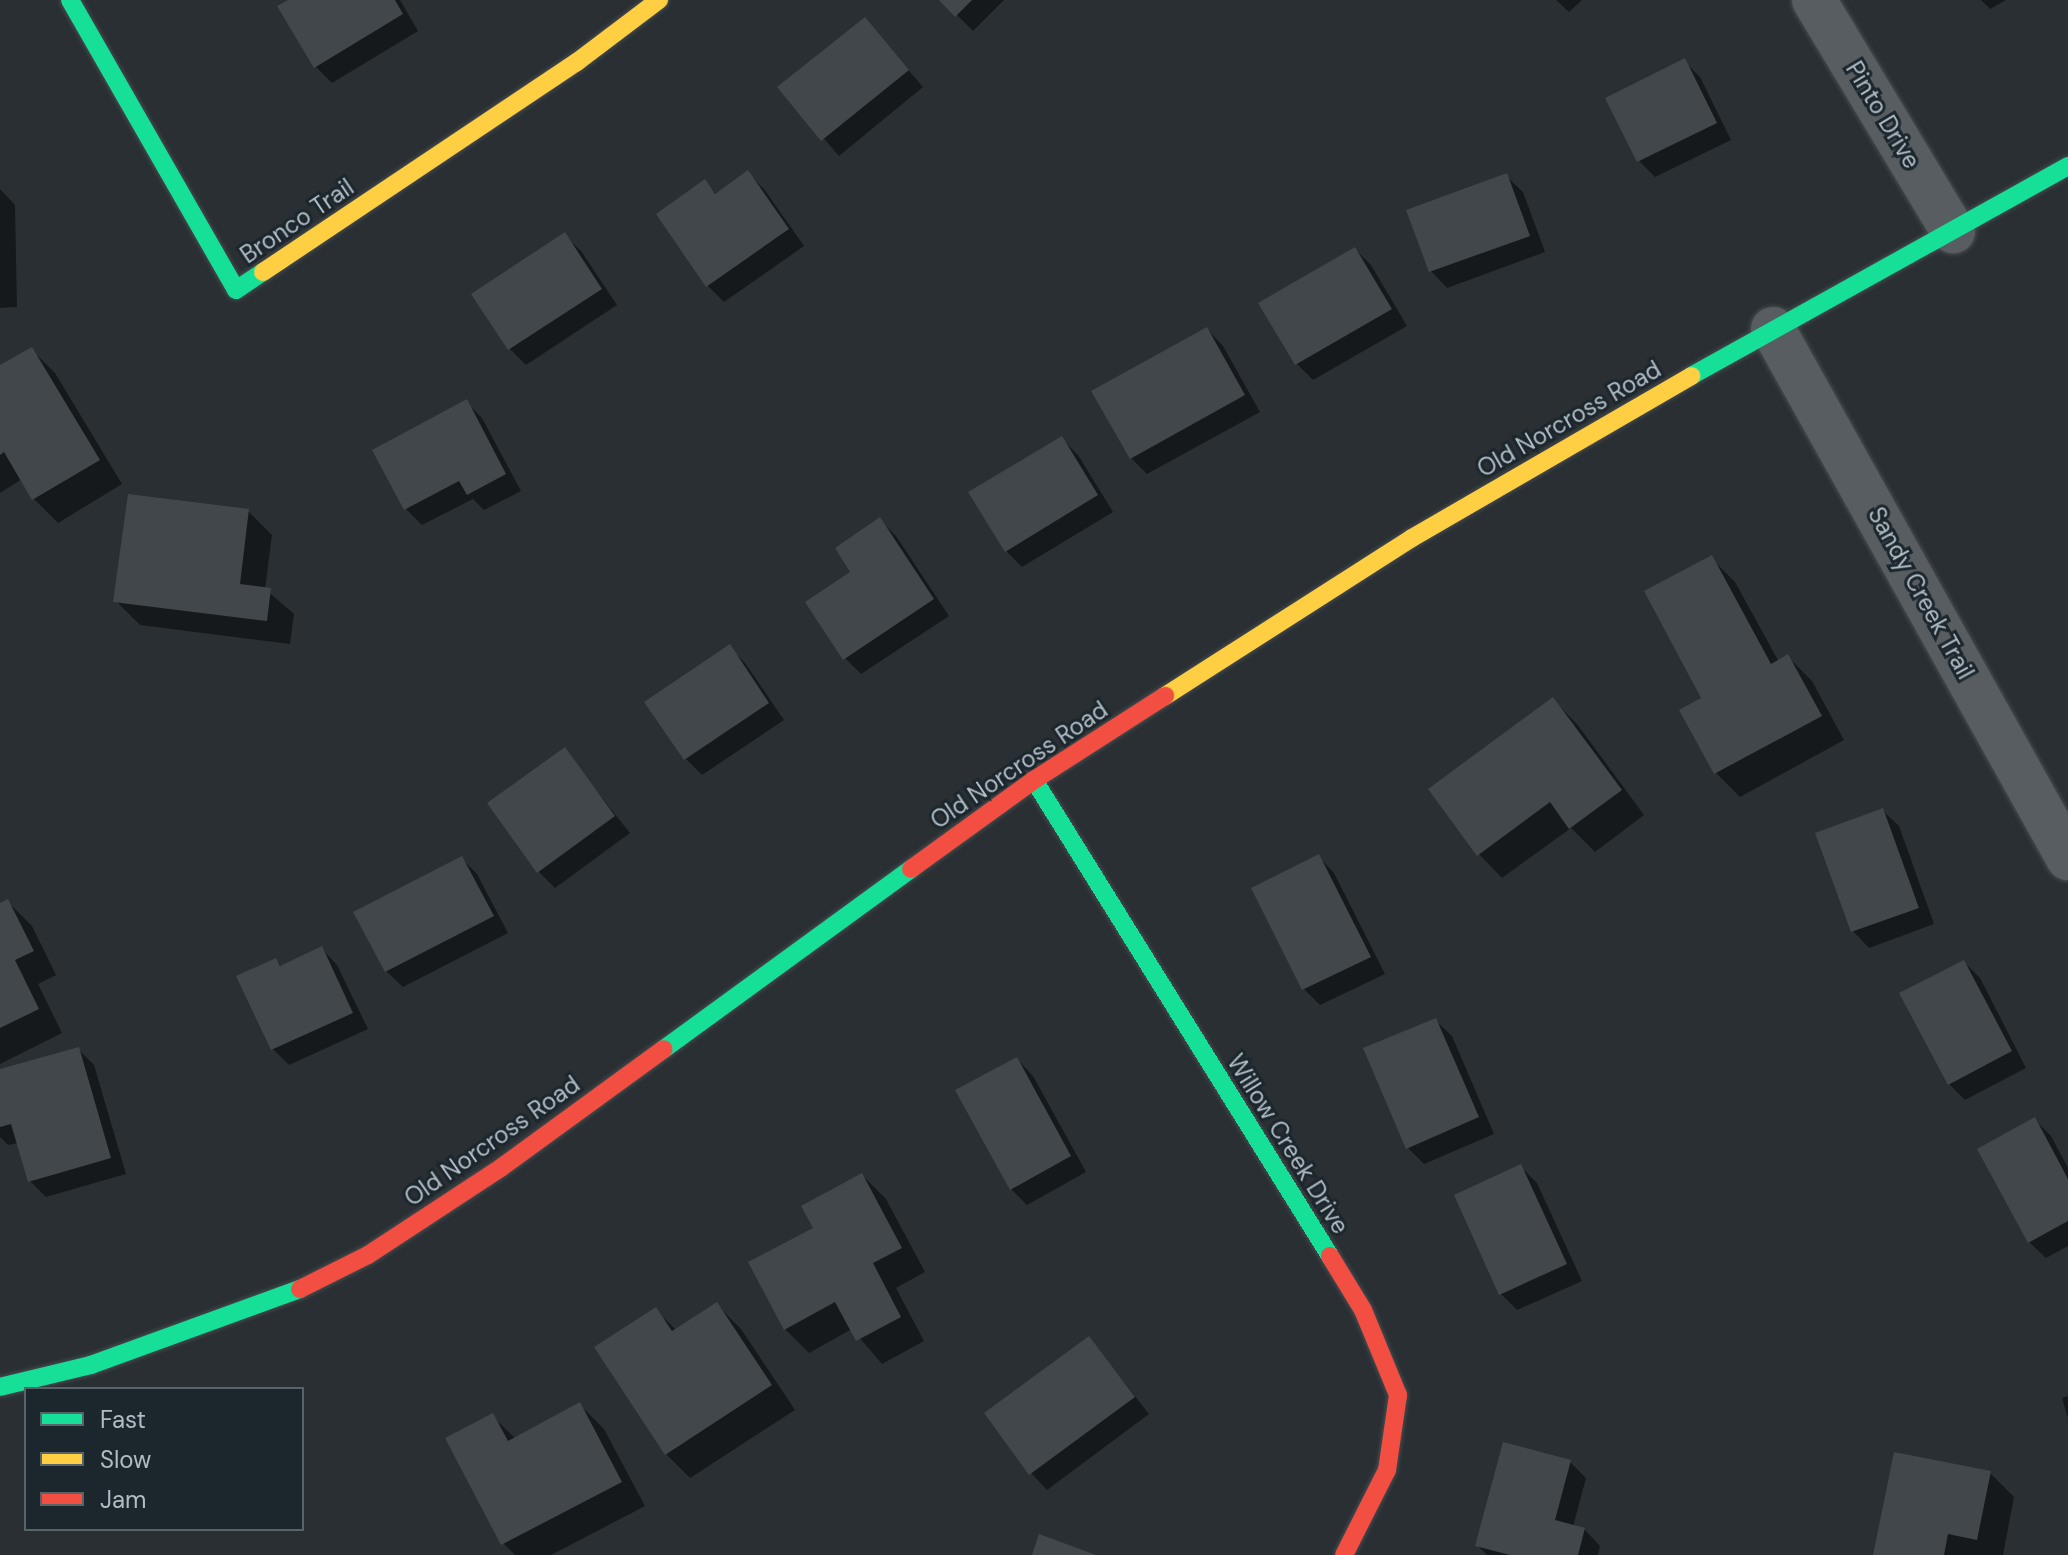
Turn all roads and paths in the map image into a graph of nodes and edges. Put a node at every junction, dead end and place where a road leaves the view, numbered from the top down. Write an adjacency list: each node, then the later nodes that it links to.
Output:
1 (70, 0): 2 (street, Bronco Trail)
2 (659, 0)
3 (1814, 0): 5 (street, Pinto Drive)
4 (2068, 166): 5 (street, Old Norcross Road)
5 (1953, 231): 6 (street, Old Norcross Road)
6 (1773, 329): 7 (street, Old Norcross Road); 8 (street, Sandy Creek Trail)
7 (1034, 780): 9 (street, Old Norcross Road); 10 (street, Willow Creek Drive)
8 (2068, 858)
9 (0, 1387)
10 (1344, 1555)

